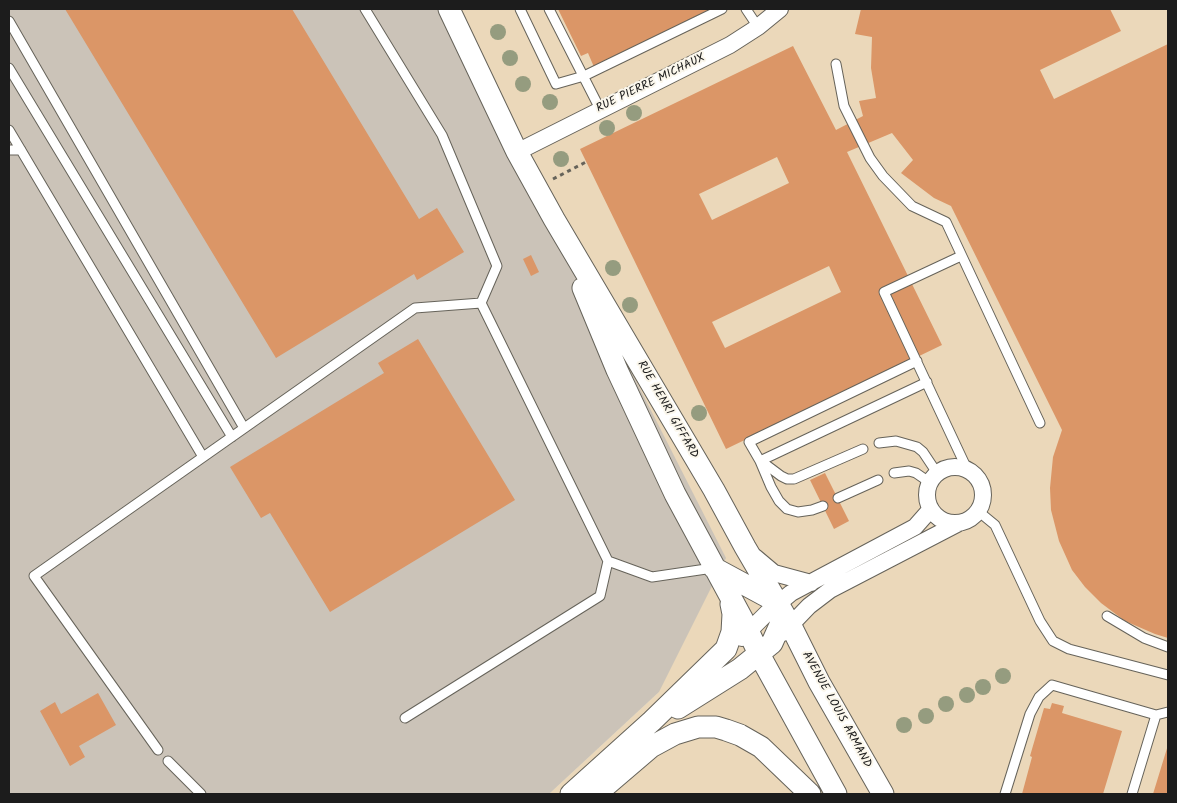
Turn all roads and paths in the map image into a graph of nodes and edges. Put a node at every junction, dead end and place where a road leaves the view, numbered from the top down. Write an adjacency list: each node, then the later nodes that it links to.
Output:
1 (365, 9): 22 (lane)
2 (449, 9): 17 (street, RUE HENRI GIFFARD)
3 (520, 9): 12 (lane)
4 (550, 9): 12 (lane)
5 (722, 9): 12 (lane)
6 (746, 9): 9 (lane)
7 (780, 9): 9 (street, RUE PIERRE MICHAUX)
8 (9, 21): 26 (lane)
9 (758, 27): 13 (street, RUE PIERRE MICHAUX)
10 (836, 64): 21 (lane)
11 (9, 68): 27 (lane)
12 (584, 76): 13 (lane)
13 (600, 109): 17 (street, RUE PIERRE MICHAUX)
14 (9, 130): 16 (lane)
15 (9, 150): 16 (lane)
16 (20, 150): 30 (lane)
17 (517, 152): 19 (street, RUE HENRI GIFFARD)
18 (586, 162): 19 (path)
19 (537, 187): 20 (street, RUE HENRI GIFFARD)
20 (554, 219): 41 (street, RUE HENRI GIFFARD); 43 (street, RUE HENRI GIFFARD)
21 (961, 256): 23 (lane); 25 (lane)
22 (481, 303): 26 (lane); 42 (lane)
23 (917, 361): 24 (lane); 31 (lane)
24 (927, 382): 31 (lane); 32 (lane)
25 (1040, 423)
26 (244, 428): 27 (lane)
27 (232, 437): 30 (lane)
28 (879, 443): 34 (lane)
29 (863, 449): 31 (lane)
30 (203, 457): 59 (lane)
31 (760, 461): 37 (lane)
32 (967, 469): 34 (street); 39 (street)
33 (894, 473): 34 (lane)
34 (933, 478): 38 (street)
35 (878, 480): 36 (lane)
36 (838, 498)
37 (823, 506)
38 (930, 510): 40 (street); 44 (street)
39 (978, 511): 40 (street); 54 (lane)
40 (959, 523): 48 (street)
41 (745, 547): 44 (street); 46 (street, RUE HENRI GIFFARD)
42 (608, 561): 43 (lane); 57 (lane)
43 (713, 568): 45 (street, RUE HENRI GIFFARD); 46 (street)
44 (811, 583): 46 (street)
45 (729, 594): 49 (street, RUE HENRI GIFFARD); 53 (street)
46 (778, 603): 48 (street, RUE HENRI GIFFARD); 49 (street); 52 (street)
47 (1107, 616): 51 (lane)
48 (791, 626): 52 (street); 66 (street, AVENUE LOUIS ARMAND)
49 (748, 631): 52 (street, RUE HENRI GIFFARD); 53 (street)
50 (1154, 634): 51 (lane)
51 (1166, 646)
52 (766, 648): 58 (street); 65 (street)
53 (714, 661): 58 (street)
54 (1168, 675)
55 (1168, 712): 56 (lane)
56 (1156, 715): 67 (lane); 68 (lane)
57 (405, 718)
58 (652, 721): 62 (street)
59 (158, 750)
60 (168, 761): 61 (lane)
61 (201, 794)
62 (571, 794)
63 (596, 794): 64 (street)
64 (810, 794)
65 (836, 794)
66 (883, 794)
67 (1005, 794)
68 (1132, 794)

